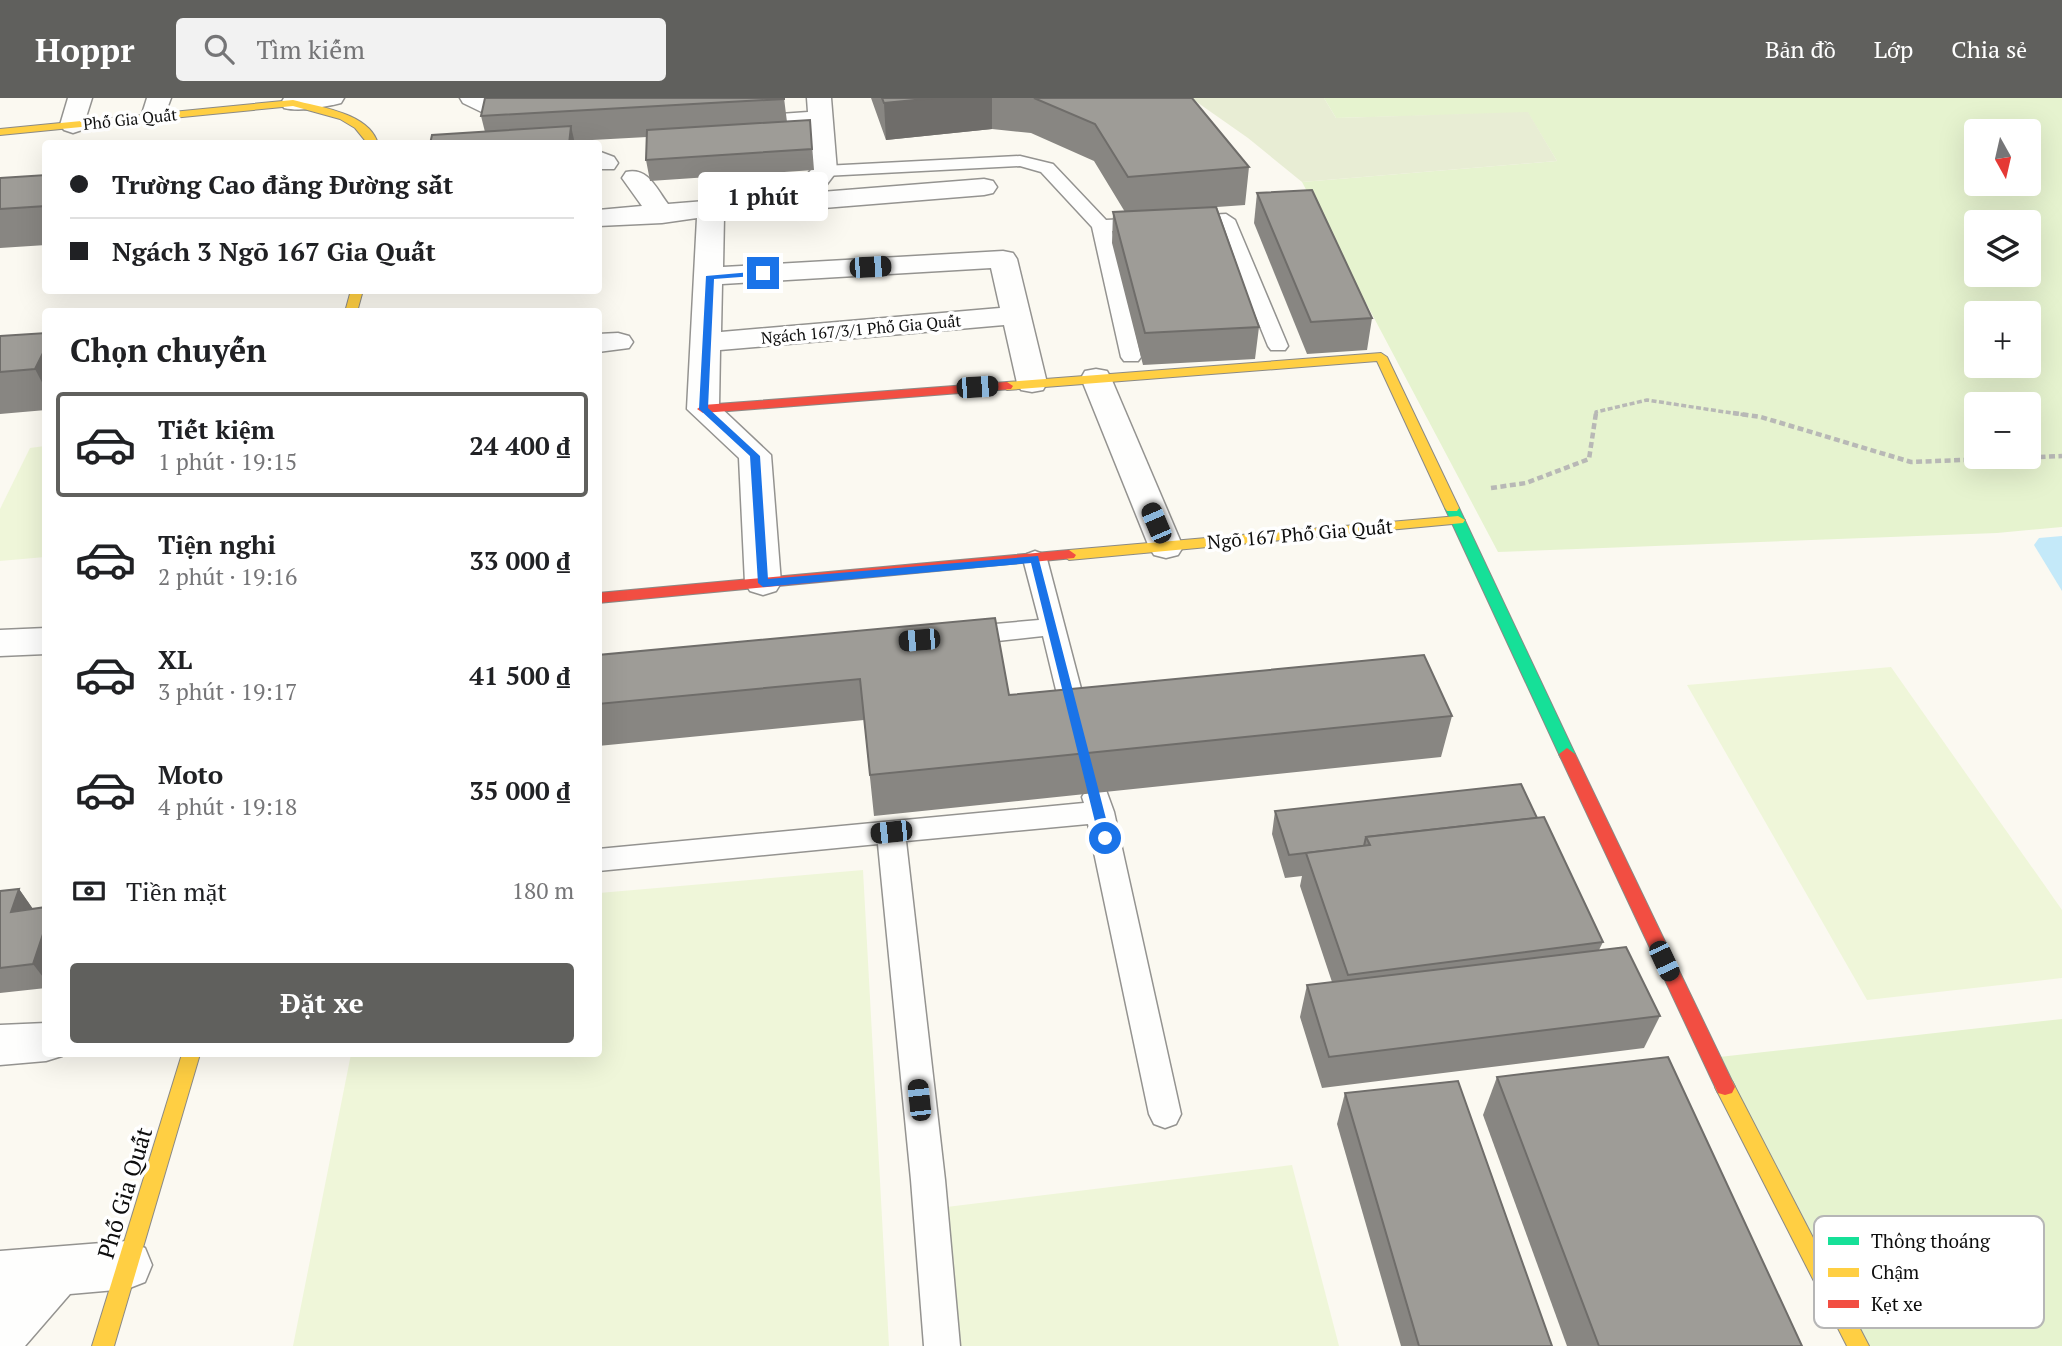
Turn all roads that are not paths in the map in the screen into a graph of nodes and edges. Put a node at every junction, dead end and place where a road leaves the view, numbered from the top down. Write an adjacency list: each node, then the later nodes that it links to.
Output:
1 (80, 98): 7 (street)
2 (332, 98): 4 (street)
3 (472, 98): 11 (street)
4 (293, 103): 5 (street, Phố Gia Quất); 10 (street, Phố Gia Quất)
5 (156, 108): 7 (street, Phố Gia Quất)
6 (820, 108): 8 (street); 12 (street)
7 (73, 125): 9 (street, Phố Gia Quất)
8 (710, 126)
9 (0, 132)
10 (372, 140)
11 (563, 140)
12 (824, 172): 15 (street); 19 (lane)
13 (635, 178): 17 (street)
14 (984, 187): 15 (street)
15 (799, 202): 16 (street)
16 (711, 211): 17 (street); 20 (street)
17 (662, 215): 18 (street)
18 (602, 218)
19 (1101, 226): 23 (lane); 24 (lane)
20 (710, 276): 21 (street); 22 (street)
21 (1016, 315): 22 (street, Ngách 167/3/1 Phố Gia Quất); 26 (street)
22 (707, 342): 27 (street)
23 (1278, 346)
24 (1130, 357)
25 (1096, 379): 26 (street); 28 (street); 29 (street)
26 (1032, 383): 27 (street)
27 (703, 409): 31 (street)
28 (1458, 520): 29 (street, Ngõ 167 Phố Gia Quất); 46 (street)
29 (1166, 547): 30 (street, Ngõ 167 Phố Gia Quất)
30 (1035, 559): 31 (street, Ngõ 167 Phố Gia Quất); 33 (lane)
31 (763, 583): 32 (street, Ngõ 167 Phố Gia Quất)
32 (602, 598)
33 (1053, 627): 34 (lane); 37 (lane)
34 (943, 637)
35 (42, 640): 36 (street)
36 (0, 643)
37 (1083, 746)
38 (1090, 773): 39 (lane)
39 (1100, 812): 40 (lane); 45 (lane)
40 (891, 832): 41 (lane); 53 (lane)
41 (602, 860)
42 (42, 1042): 43 (street)
43 (0, 1045)
44 (190, 1057): 47 (street, Phố Gia Quất)
45 (1165, 1114)
46 (1814, 1260)
47 (127, 1265): 48 (street); 52 (street, Phố Gia Quất)
48 (58, 1270): 49 (street); 51 (street)
49 (0, 1275)
50 (1849, 1328): 54 (street)
51 (0, 1335)
52 (103, 1346)
53 (942, 1346)
54 (1858, 1346)

